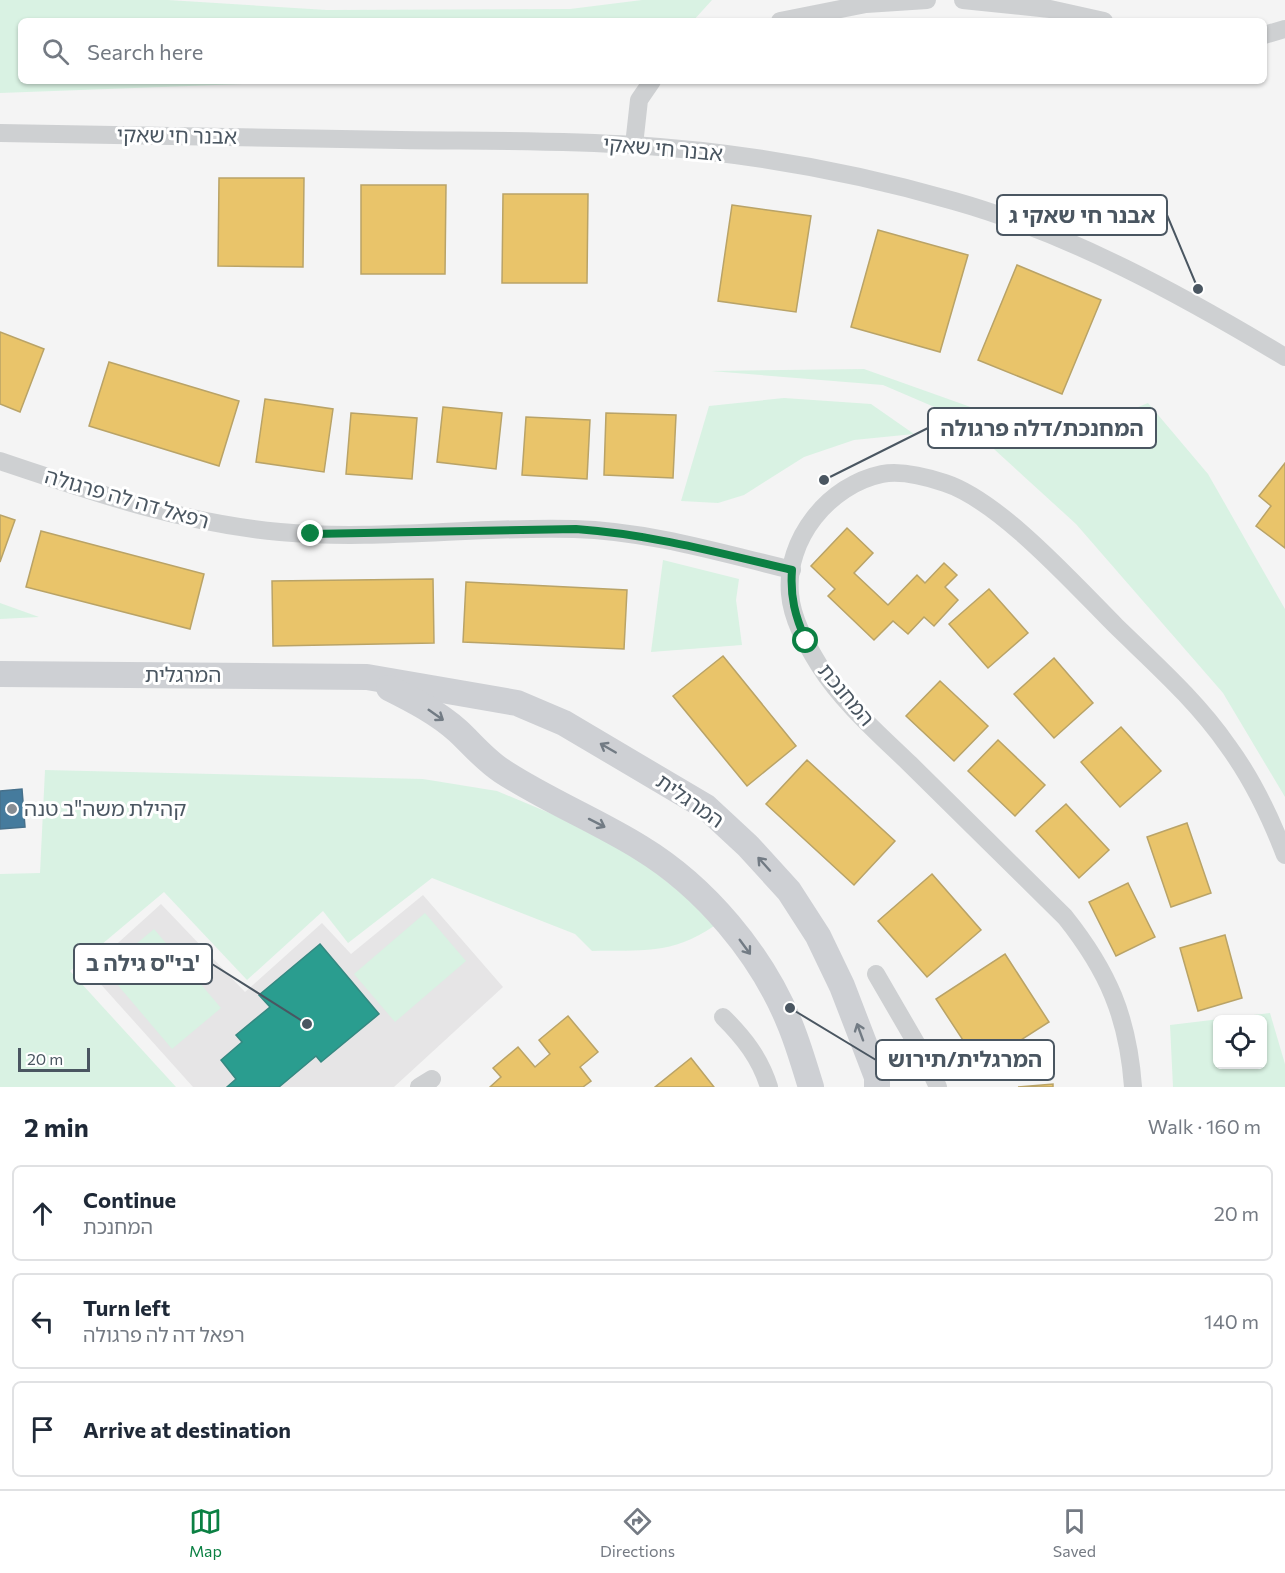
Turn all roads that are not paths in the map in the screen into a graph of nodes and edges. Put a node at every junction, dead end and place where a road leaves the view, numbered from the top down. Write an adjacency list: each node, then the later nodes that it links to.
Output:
1 (927, 0): 3 (street)
2 (963, 0): 4 (street)
3 (795, 18)
4 (1089, 18)
5 (1285, 29): 6 (street)
6 (1267, 34)
7 (650, 84): 9 (street)
8 (0, 133): 9 (street, אבנר חי שאקי)
9 (634, 145): 10 (street, אבנר חי שאקי)
10 (1285, 357)
11 (0, 461): 12 (street, רפאל דה לה פרגולה)
12 (792, 570): 15 (street, המחנכת); 22 (street, המחנכת)
13 (0, 674): 14 (street, המרגלית)
14 (367, 677): 19 (street, המרגלית, one-way to 19); 20 (street, המרגלית, one-way to 14)
15 (1285, 855)
16 (876, 974): 21 (street)
17 (723, 1017): 18 (street)
18 (769, 1087)
19 (811, 1087)
20 (877, 1087)
21 (938, 1087)
22 (1133, 1087)

